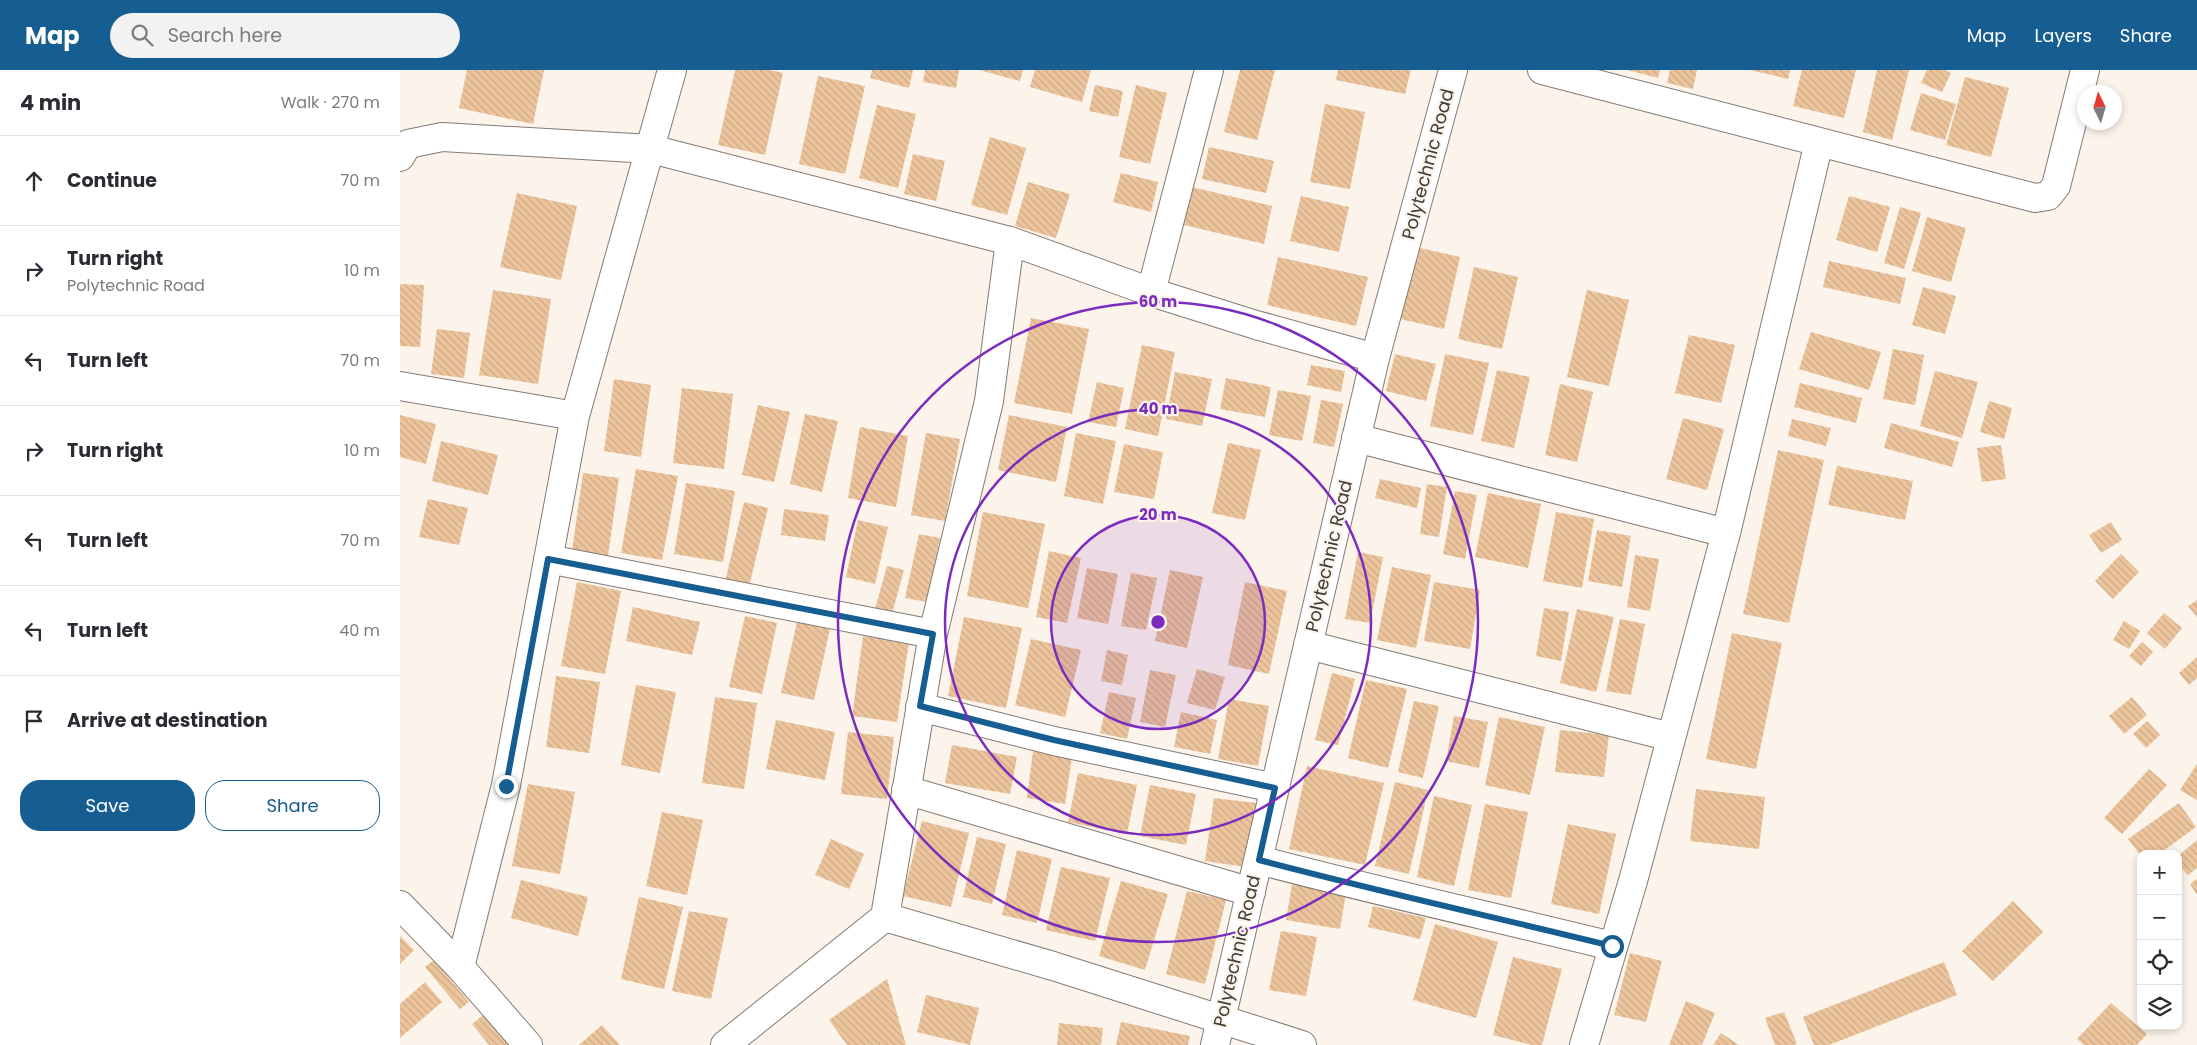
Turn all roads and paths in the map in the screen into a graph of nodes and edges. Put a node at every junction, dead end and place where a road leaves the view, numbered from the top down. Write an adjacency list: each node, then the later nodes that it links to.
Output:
1 (672, 70): 7 (street)
2 (1209, 70): 10 (street)
3 (1453, 70): 11 (street, Polytechnic Road)
4 (1542, 70): 6 (street)
5 (2085, 70): 6 (street)
6 (1819, 142): 15 (street)
7 (651, 149): 8 (street); 9 (street); 13 (street)
8 (400, 157)
9 (1010, 241): 10 (street); 17 (street)
10 (1151, 292): 11 (street)
11 (1375, 358): 14 (street, Polytechnic Road)
12 (400, 386): 13 (street)
13 (575, 416): 16 (street)
14 (1356, 438): 15 (street); 18 (street, Polytechnic Road)
15 (1726, 533): 20 (street)
16 (548, 559): 17 (street); 28 (street)
17 (933, 634): 19 (street)
18 (1308, 645): 20 (street); 21 (street, Polytechnic Road)
19 (920, 706): 21 (street); 22 (street)
20 (1671, 737): 27 (street)
21 (1275, 788): 23 (street, Polytechnic Road)
22 (906, 790): 24 (street); 26 (street)
23 (1259, 860): 24 (street, Polytechnic Road); 27 (street)
24 (1251, 892): 29 (street, Polytechnic Road)
25 (400, 905): 28 (street)
26 (885, 916): 29 (street); 31 (street)
27 (1612, 946): 33 (street)
28 (460, 967): 30 (street)
29 (1218, 1032): 32 (street)
30 (528, 1045)
31 (725, 1045)
32 (1302, 1045)
33 (1584, 1045)

